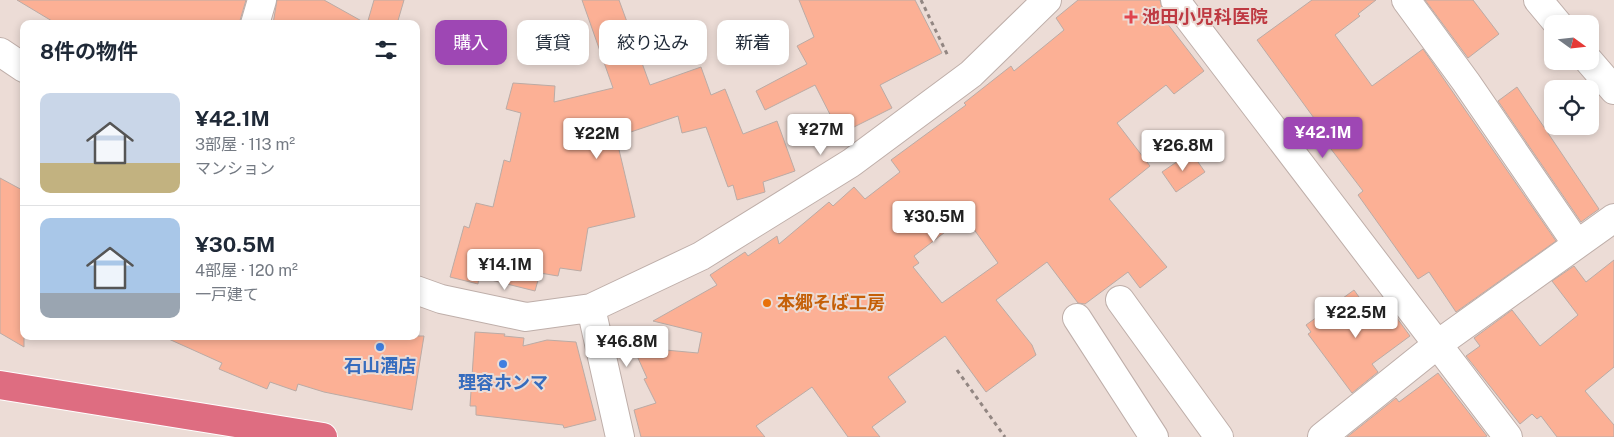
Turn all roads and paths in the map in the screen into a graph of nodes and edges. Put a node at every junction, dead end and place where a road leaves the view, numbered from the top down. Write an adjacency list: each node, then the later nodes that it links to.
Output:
1 (262, 0): 8 (street)
2 (921, 0): 12 (path)
3 (1047, 0): 12 (street)
4 (1175, 0): 20 (street)
5 (1406, 0): 15 (street)
6 (1538, 0): 7 (street)
7 (1550, 15)
8 (256, 20)
9 (0, 52): 10 (street)
10 (20, 65)
11 (1597, 70): 13 (street)
12 (960, 81): 18 (street)
13 (1614, 90)
14 (1614, 218): 15 (street)
15 (1577, 244): 20 (street)
16 (420, 291): 18 (street)
17 (1120, 300): 27 (street)
18 (592, 308): 24 (street)
19 (1077, 318): 26 (street)
20 (1438, 344): 28 (street); 29 (street)
21 (957, 370): 25 (path)
22 (0, 384): 23 (highway)
23 (323, 437)
24 (620, 437)
25 (1006, 437)
26 (1154, 437)
27 (1219, 437)
28 (1322, 437)
29 (1508, 437)

